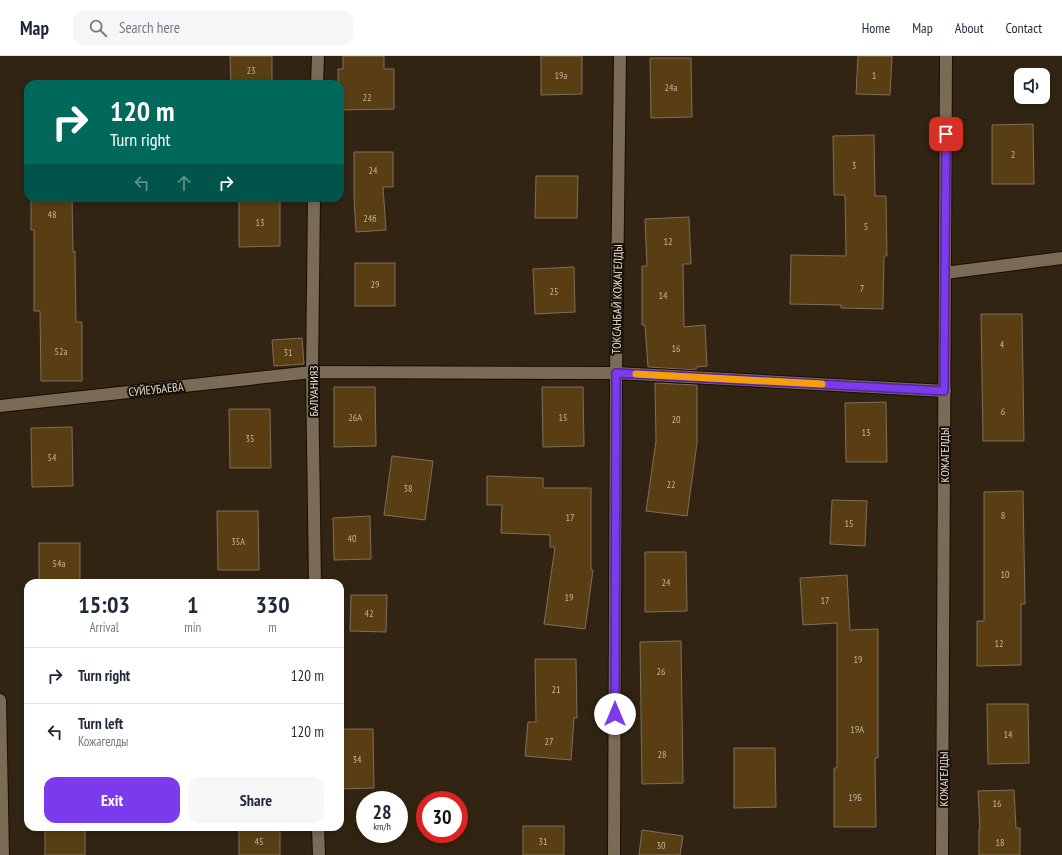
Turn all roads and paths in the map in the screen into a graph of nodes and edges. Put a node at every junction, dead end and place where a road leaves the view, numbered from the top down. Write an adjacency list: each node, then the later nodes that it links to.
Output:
1 (318, 56): 4 (street)
2 (620, 56): 9 (street, ТОКСАНБАЙ КОЖАГЕЛДЫ)
3 (946, 56): 7 (street, КОЖАГЕЛДЫ)
4 (317, 80)
5 (314, 202): 8 (street, БАЛУАНИЯЗ)
6 (1062, 258): 7 (street)
7 (945, 273): 10 (street, КОЖАГЕЛДЫ)
8 (312, 372): 9 (street, СУЙЕУБАЕВА); 11 (street, СУЙЕУБАЕВА); 12 (street, БАЛУАНИЯЗ)
9 (616, 373): 10 (street, СУЙЕУБАЕВА); 18 (street, ТОКСАНБАЙ КОЖАГЕЛДЫ)
10 (944, 391): 19 (street, КОЖАГЕЛДЫ)
11 (0, 406)
12 (315, 579)
13 (0, 700): 14 (street)
14 (0, 708): 16 (street)
15 (318, 831): 17 (street)
16 (3, 855)
17 (319, 855)
18 (614, 855)
19 (942, 855)

